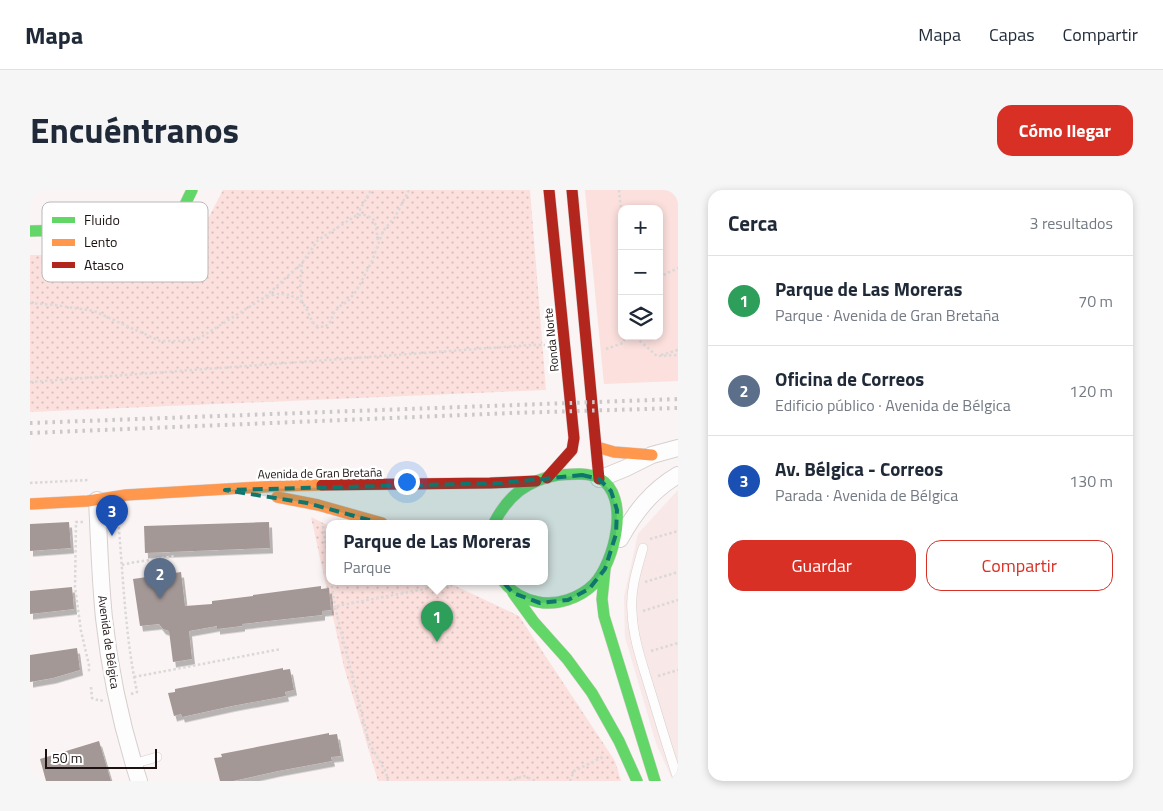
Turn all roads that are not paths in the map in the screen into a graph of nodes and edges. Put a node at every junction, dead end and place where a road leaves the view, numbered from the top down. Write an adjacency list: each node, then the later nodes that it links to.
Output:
1 (192, 190): 4 (main road)
2 (550, 190): 10 (main road, Ronda Norte)
3 (572, 190): 5 (main road)
4 (186, 202)
5 (597, 447): 7 (main road); 9 (main road)
6 (678, 448): 7 (street)
7 (652, 455): 9 (street)
8 (678, 475): 17 (street)
9 (599, 478): 10 (main road, Avenida de Gran Bretaña); 17 (main road)
10 (541, 479): 11 (main road, Avenida de Gran Bretaña); 15 (main road)
11 (225, 490): 12 (main road, Avenida de Gran Bretaña); 14 (main road, Avenida de Gran Bretaña)
12 (97, 500): 13 (main road, Avenida de Gran Bretaña); 24 (street, Avenida de Bélgica)
13 (30, 504)
14 (371, 520)
15 (496, 520)
16 (643, 545): 22 (lane)
17 (614, 549): 18 (main road)
18 (605, 569): 20 (main road); 21 (main road)
19 (504, 585): 20 (main road)
20 (513, 593): 27 (main road)
21 (626, 690): 22 (lane); 28 (main road)
22 (658, 716): 25 (lane)
23 (157, 757): 24 (lane)
24 (134, 764): 26 (street, Avenida de Bélgica)
25 (678, 779)
26 (139, 781)
27 (636, 781)
28 (655, 781)

